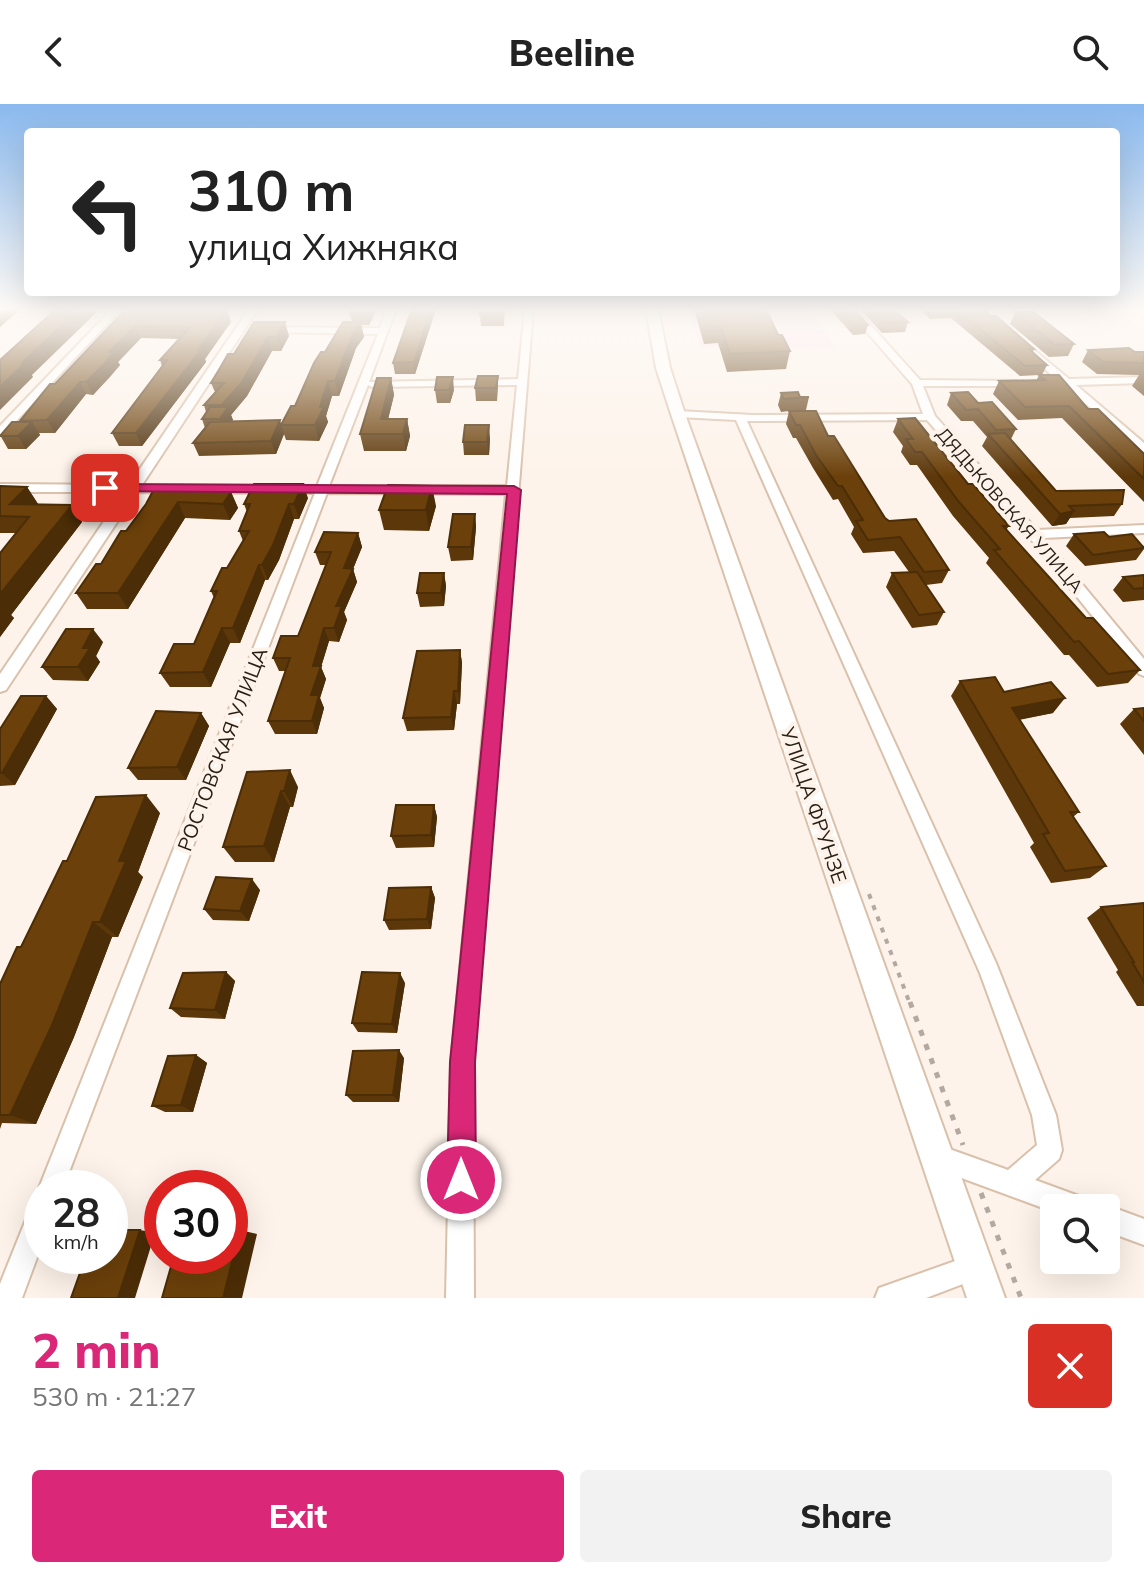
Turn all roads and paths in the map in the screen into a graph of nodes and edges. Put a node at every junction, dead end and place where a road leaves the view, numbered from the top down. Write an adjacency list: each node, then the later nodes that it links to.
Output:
1 (64, 365): 16 (street)
2 (216, 365): 19 (street)
3 (371, 365): 12 (street, РОСТОВСКАЯ УЛИЦА)
4 (524, 365): 9 (street)
5 (662, 365): 13 (main road, УЛИЦА ФРУНЗЕ)
6 (901, 365): 11 (street, ДЯДЬКОВСКАЯ УЛИЦА)
7 (1046, 365): 10 (street)
8 (1144, 380): 10 (street)
9 (523, 382): 12 (street); 21 (street)
10 (1066, 382): 11 (street); 17 (street)
11 (917, 383): 14 (street, ДЯДЬКОВСКАЯ УЛИЦА)
12 (363, 384): 20 (street, РОСТОВСКАЯ УЛИЦА)
13 (678, 414): 15 (street); 26 (main road, УЛИЦА ФРУНЗЕ)
14 (930, 417): 15 (street); 23 (street, ДЯДЬКОВСКАЯ УЛИЦА)
15 (740, 418): 28 (street)
16 (0, 432)
17 (1144, 449)
18 (0, 488): 19 (street)
19 (131, 488): 20 (street); 25 (street)
20 (323, 489): 21 (street); 27 (street, РОСТОВСКАЯ УЛИЦА)
21 (514, 490): 35 (street)
22 (1144, 529): 23 (street)
23 (1034, 534): 24 (street, ДЯДЬКОВСКАЯ УЛИЦА)
24 (1144, 670)
25 (0, 686)
26 (936, 1156): 28 (street); 33 (main road, УЛИЦА ФРУНЗЕ)
27 (58, 1170)
28 (1011, 1184): 29 (street)
29 (1040, 1194)
30 (1120, 1223): 31 (street)
31 (1144, 1232)
32 (24, 1257): 34 (street)
33 (975, 1267): 36 (street); 37 (main road, УЛИЦА ФРУНЗЕ)
34 (8, 1298)
35 (460, 1298)
36 (889, 1298)
37 (986, 1298)

